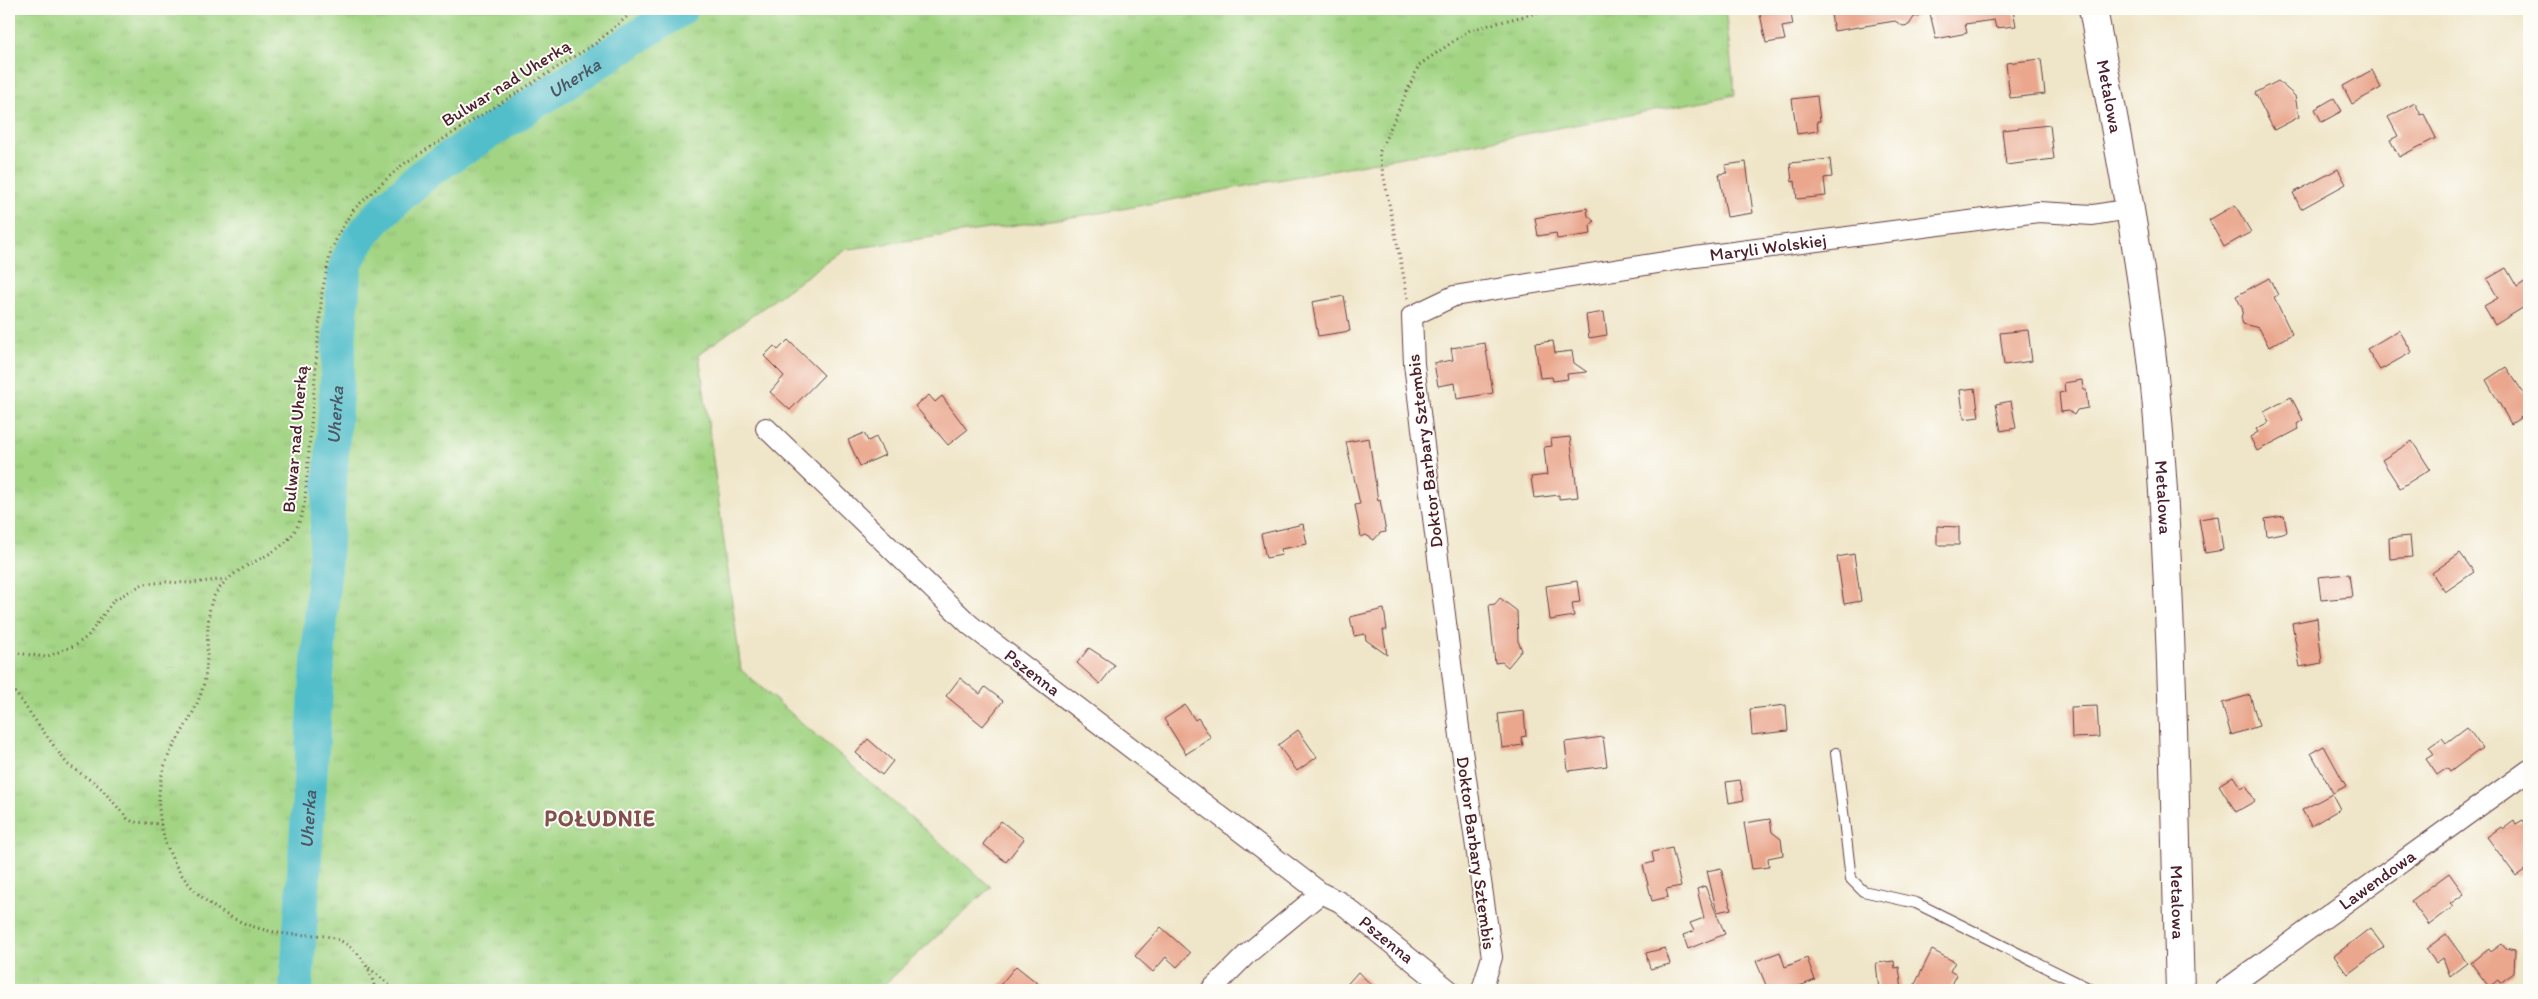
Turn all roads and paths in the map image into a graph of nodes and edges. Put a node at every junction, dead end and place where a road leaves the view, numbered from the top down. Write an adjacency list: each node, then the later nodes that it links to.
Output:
1 (636, 9): 7 (path, Bulwar nad Uherką)
2 (1551, 9): 5 (path)
3 (2093, 9): 4 (street, Metalowa)
4 (2129, 209): 5 (street, Maryli Wolskiej); 21 (street, Metalowa)
5 (1412, 316): 19 (street, Doktor Barbary Sztembis)
6 (766, 428): 13 (street, Pszenna)
7 (229, 579): 8 (path); 12 (path, Bulwar nad Uherką)
8 (9, 652)
9 (9, 684): 12 (path)
10 (1836, 753): 20 (lane)
11 (2529, 770): 22 (street, Lawendowa)
12 (160, 824): 14 (path, Bulwar nad Uherką)
13 (1321, 893): 17 (street); 18 (street, Pszenna)
14 (368, 968): 15 (path, Bulwar nad Uherką); 16 (path)
15 (376, 990)
16 (396, 990)
17 (1211, 990)
18 (1449, 990)
19 (1482, 990)
20 (2092, 990)
21 (2180, 990)
22 (2225, 990)

